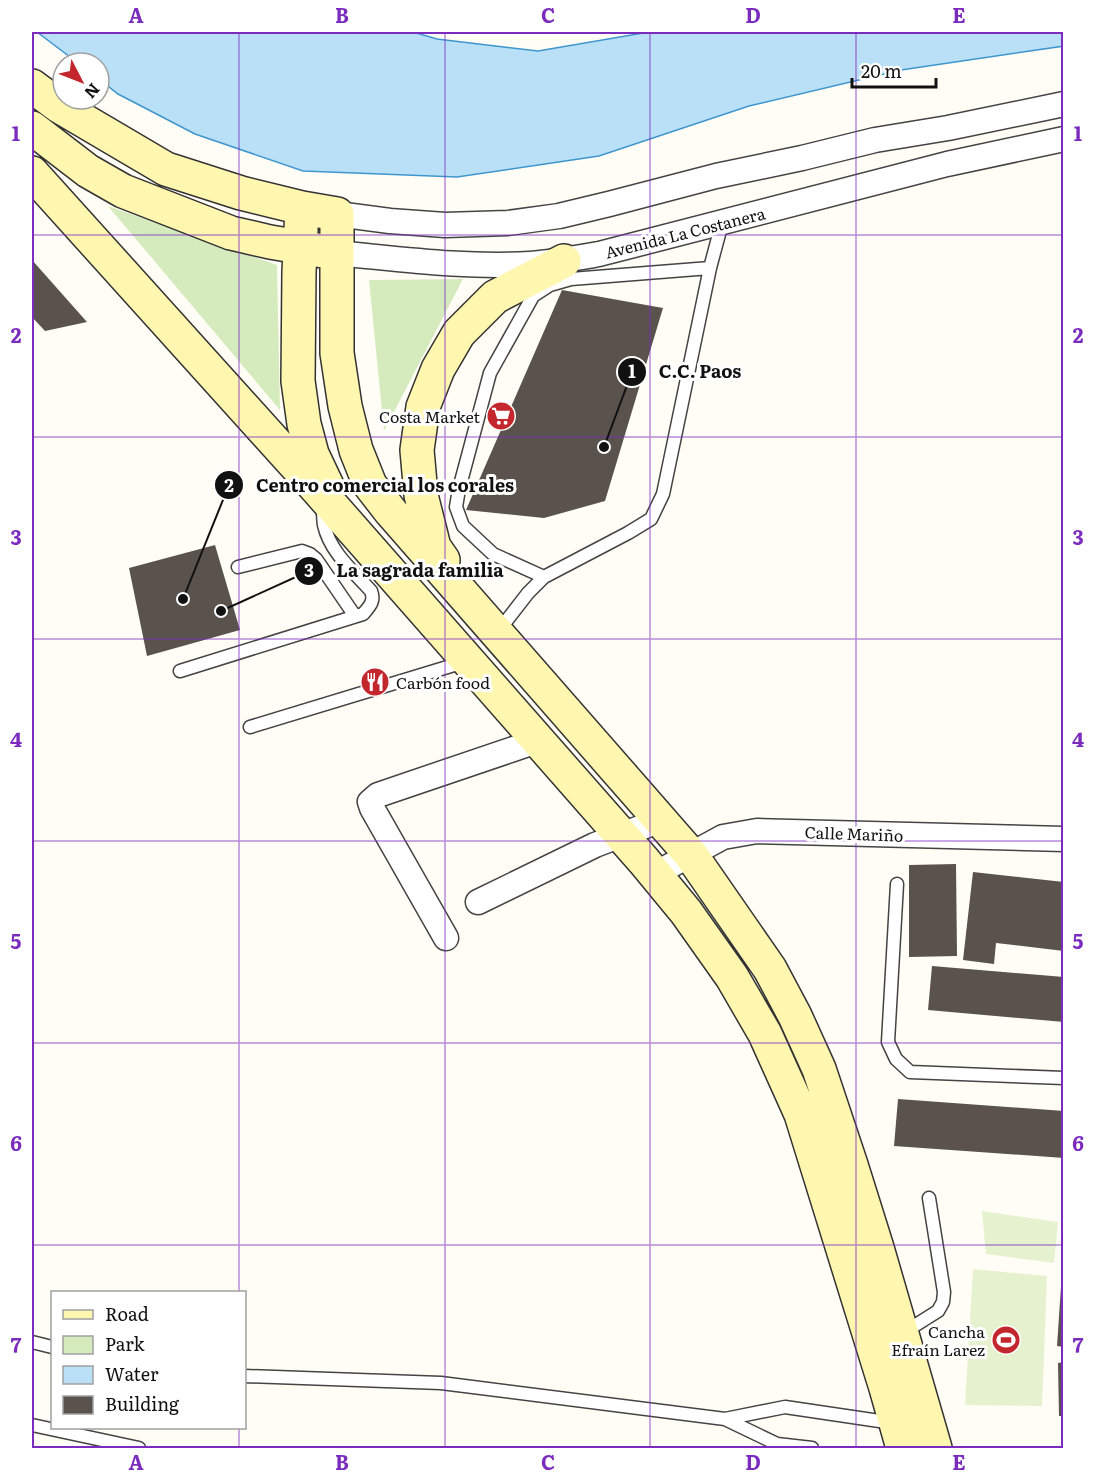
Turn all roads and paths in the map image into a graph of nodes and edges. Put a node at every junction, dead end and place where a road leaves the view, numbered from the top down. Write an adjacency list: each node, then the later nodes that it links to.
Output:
1 (32, 86): 6 (street)
2 (1064, 104): 7 (street)
3 (32, 128): 10 (street, Avenida La Costanera)
4 (1064, 139): 8 (street, Avenida La Costanera)
5 (47, 196): 13 (street)
6 (302, 208): 7 (street); 10 (street)
7 (337, 214): 9 (street)
8 (722, 223): 11 (street, Avenida La Costanera); 12 (lane)
9 (336, 253): 10 (street, Avenida La Costanera); 11 (street, Avenida La Costanera); 18 (street)
10 (300, 260): 14 (street)
11 (564, 261): 18 (street)
12 (710, 268): 16 (lane); 16 (lane)
13 (323, 496): 14 (street); 17 (lane)
14 (368, 549): 19 (street)
15 (238, 567): 17 (lane)
16 (544, 578): 18 (lane)
17 (355, 616): 20 (lane)
18 (487, 622): 23 (street)
19 (468, 661): 21 (lane); 22 (street)
20 (180, 671)
21 (250, 727)
22 (537, 741): 24 (street); 30 (street)
23 (661, 820): 24 (street); 26 (street)
24 (622, 836): 27 (street); 29 (street)
25 (1064, 839): 26 (street, Calle Mariño)
26 (691, 855): 27 (street, Calle Mariño); 33 (street)
27 (655, 874): 39 (street)
28 (897, 884): 31 (lane)
29 (478, 902)
30 (446, 938)
31 (1064, 1078)
32 (929, 1198): 33 (lane)
33 (902, 1334): 39 (street)
34 (32, 1342): 35 (lane)
35 (51, 1347)
36 (246, 1376): 37 (lane)
37 (725, 1419): 39 (lane); 41 (lane)
38 (32, 1425): 40 (lane)
39 (915, 1434)
40 (139, 1449)
41 (812, 1449)

